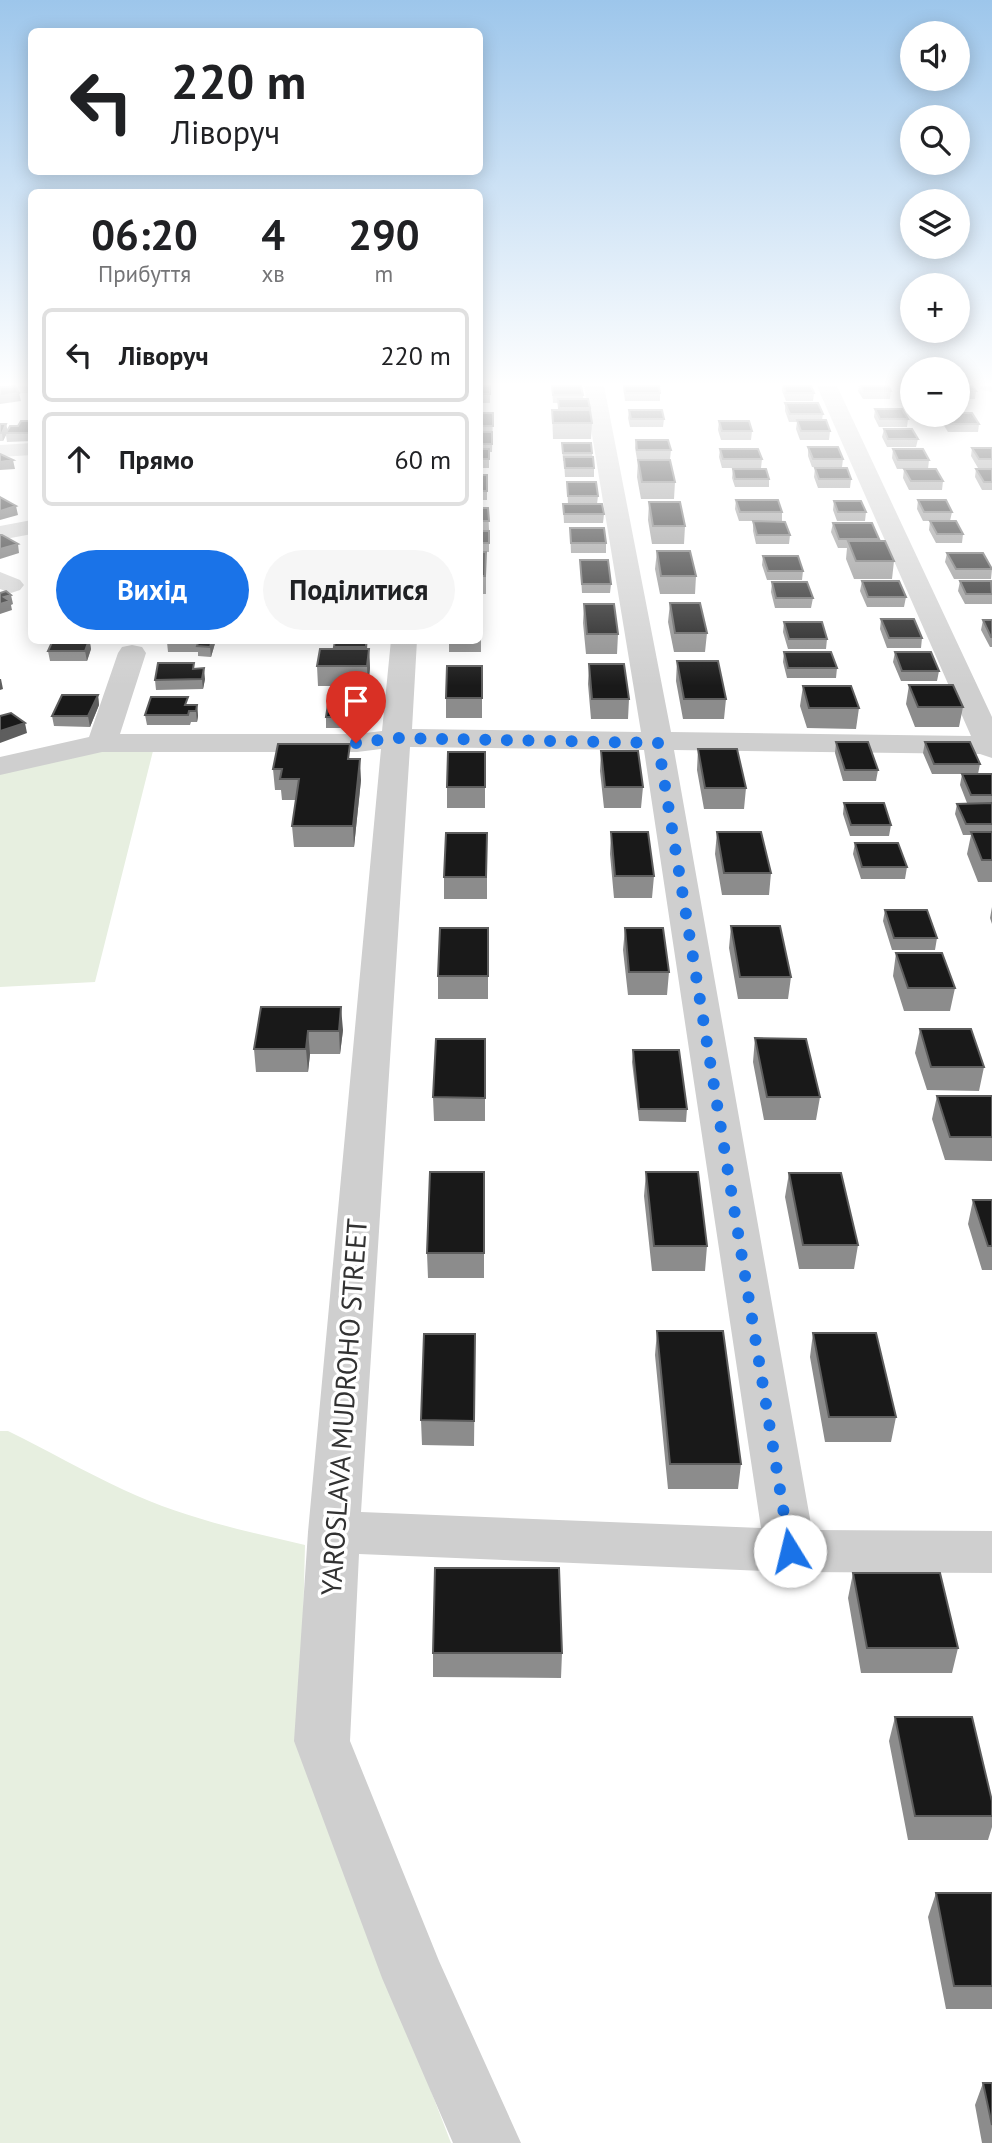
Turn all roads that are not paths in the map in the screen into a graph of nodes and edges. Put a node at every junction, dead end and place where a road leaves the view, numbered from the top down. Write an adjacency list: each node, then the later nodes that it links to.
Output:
1 (612, 486): 9 (street)
2 (873, 486): 10 (street)
3 (28, 528): 4 (street)
4 (0, 533)
5 (404, 644): 7 (street, YAROSLAVA MUDROHO STREET)
6 (132, 653): 8 (street)
7 (395, 738): 8 (street); 9 (street); 12 (street, YAROSLAVA MUDROHO STREET)
8 (102, 743): 11 (street)
9 (658, 743): 10 (street); 13 (street)
10 (991, 746)
11 (0, 766)
12 (334, 1532): 13 (street); 15 (street, YAROSLAVA MUDROHO STREET)
13 (790, 1551): 14 (street)
14 (992, 1552)
15 (487, 2143)

